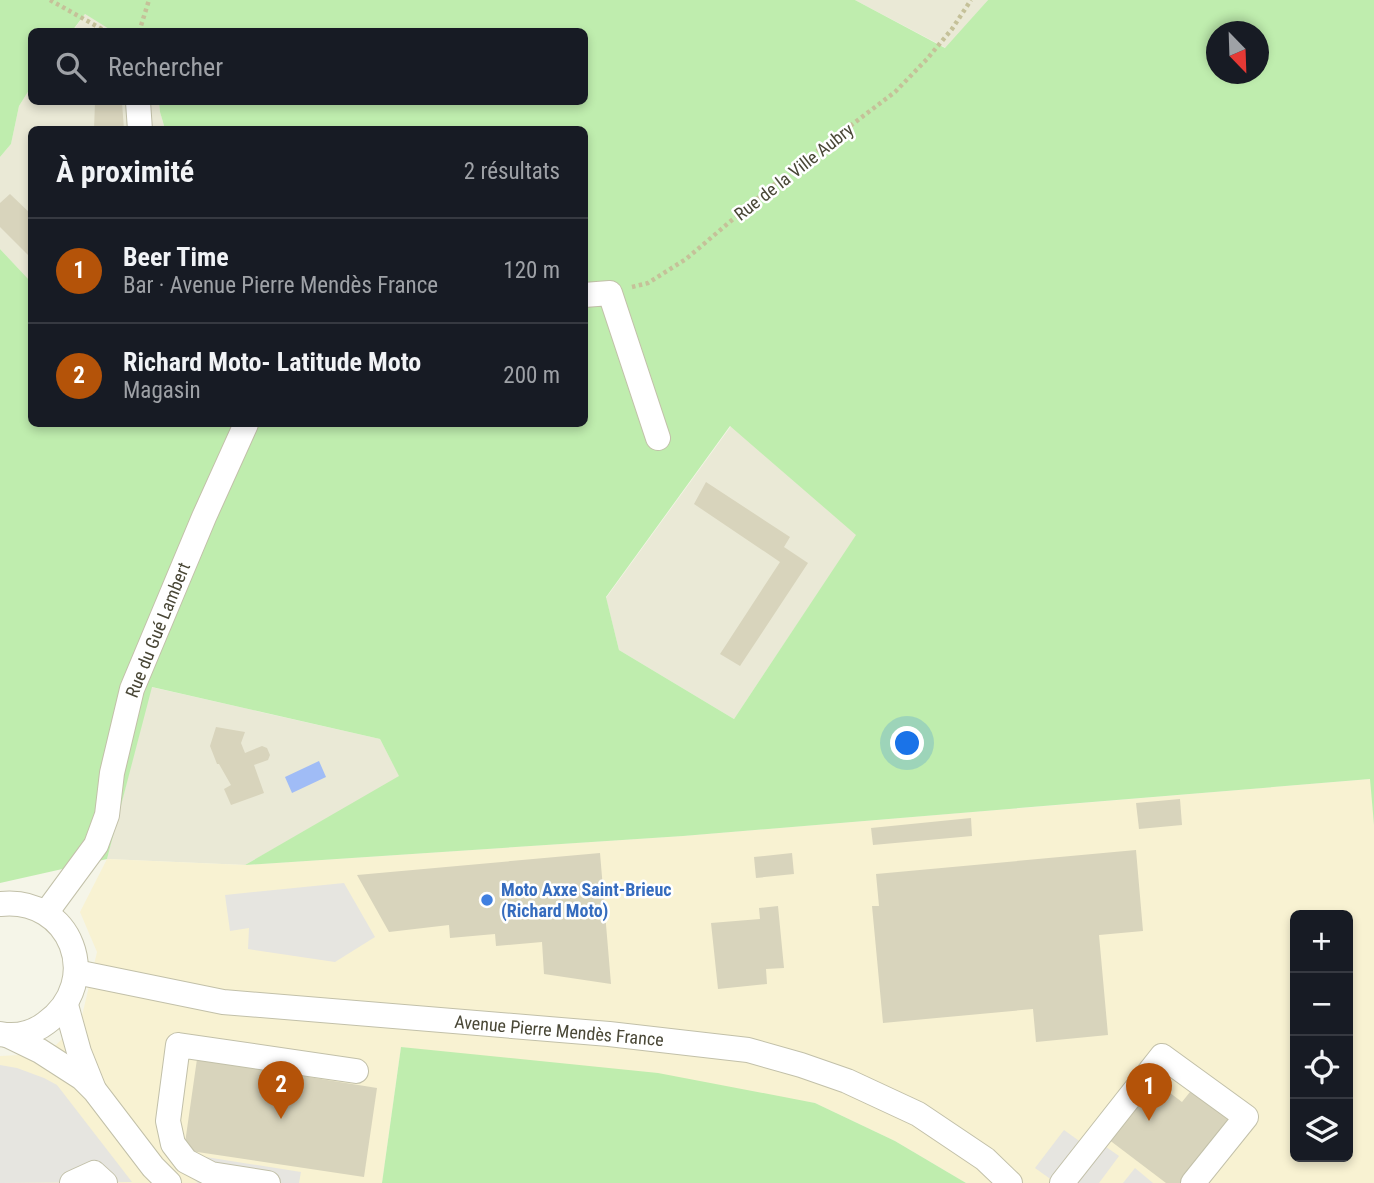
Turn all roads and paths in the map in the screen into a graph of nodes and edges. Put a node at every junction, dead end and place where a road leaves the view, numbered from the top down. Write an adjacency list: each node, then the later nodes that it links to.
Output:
1 (50, 0): 4 (path)
2 (149, 0): 5 (path)
3 (971, 0): 8 (path, Rue de la Ville Aubry)
4 (100, 28)
5 (140, 28)
6 (138, 105): 7 (street)
7 (140, 126)
8 (610, 293): 9 (street); 11 (street)
9 (588, 295)
10 (245, 427): 13 (street, Rue du Gué Lambert)
11 (658, 438)
12 (0, 904): 13 (street)
13 (46, 913): 14 (street)
14 (76, 972): 15 (street); 23 (street, Avenue Pierre Mendès France)
15 (66, 1005): 16 (street); 18 (street)
16 (4, 1034): 18 (street)
17 (356, 1071): 22 (street)
18 (95, 1091): 21 (street)
19 (72, 1183): 20 (street)
20 (105, 1183)
21 (169, 1183)
22 (268, 1183)
23 (1010, 1183)
24 (1062, 1183): 25 (street)
25 (1193, 1183)

